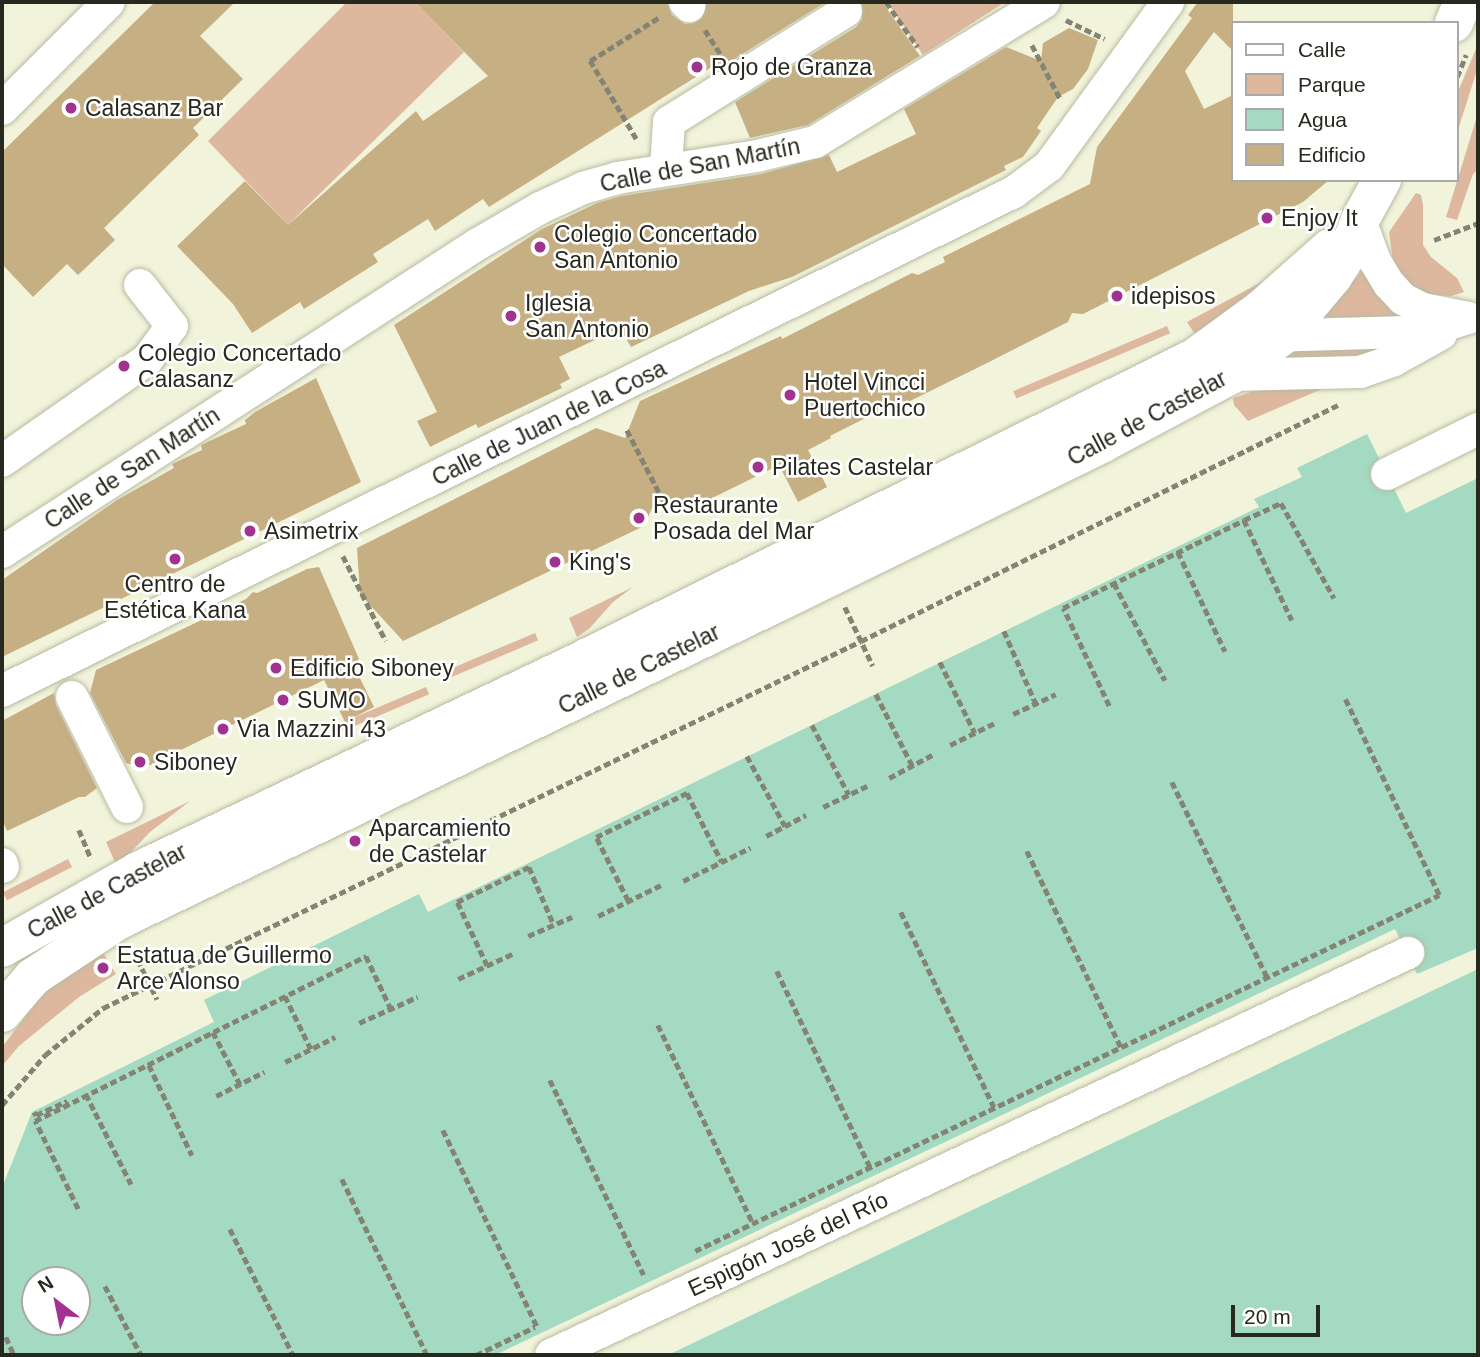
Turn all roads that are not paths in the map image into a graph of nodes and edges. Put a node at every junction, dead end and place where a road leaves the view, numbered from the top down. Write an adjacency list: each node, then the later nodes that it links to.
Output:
1 (109, 2): 7 (street)
2 (1463, 2): 6 (main road)
3 (1161, 5): 20 (street, Calle de Juan de la Cosa)
4 (1032, 9): 8 (street, Calle de San Martín)
5 (846, 11): 8 (street)
6 (1455, 21)
7 (2, 109)
8 (666, 168): 19 (street, Calle de San Martín)
9 (1381, 182): 10 (main road, Calle de Castelar)
10 (1360, 220): 12 (street); 13 (main road, Calle de Castelar); 14 (main road, Calle de Castelar)
11 (140, 285): 17 (street)
12 (1473, 315): 13 (street); 15 (street)
13 (1285, 334): 14 (street, Calle de Castelar); 15 (main road, Calle de Castelar)
14 (1194, 358): 23 (main road, Calle de Castelar)
15 (1231, 375): 25 (main road, Calle de Castelar)
16 (1478, 429): 18 (street)
17 (2, 461)
18 (1387, 474)
19 (2, 552)
20 (2, 691)
21 (72, 697): 22 (street)
22 (127, 807)
23 (2, 948)
24 (1409, 953): 26 (street, Espigón José del Río)
25 (2, 1013)
26 (551, 1355)

